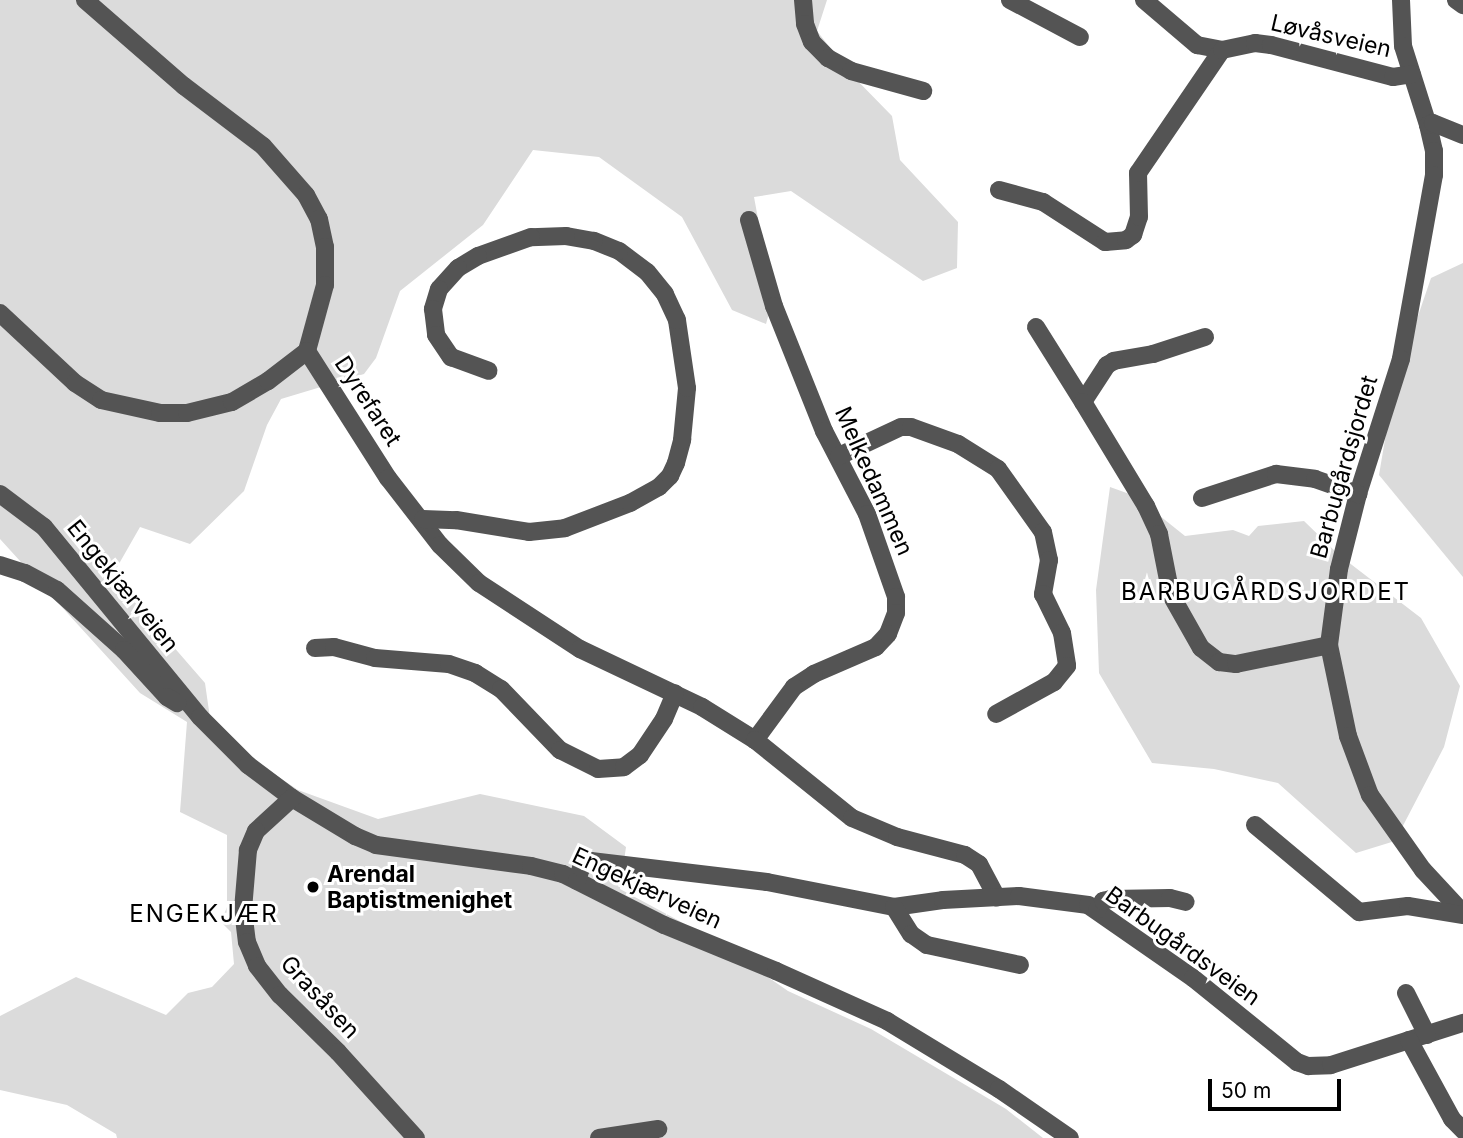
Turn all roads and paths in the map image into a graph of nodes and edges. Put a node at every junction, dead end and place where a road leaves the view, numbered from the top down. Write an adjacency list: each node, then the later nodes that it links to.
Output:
1 (85, 0): 19 (street, Dyrefaret)
2 (803, 0): 11 (street)
3 (1010, 0): 8 (street)
4 (1144, 0): 9 (street)
5 (1401, 0): 10 (street, Barbugårdsjordet)
6 (1456, 0): 7 (street)
7 (1463, 5)
8 (1080, 37)
9 (1222, 50): 10 (street, Løvåsveien); 14 (street)
10 (1412, 74): 12 (street, Barbugårdsjordet)
11 (923, 91)
12 (1428, 125): 13 (street); 24 (street, Barbugårdsjordet)
13 (1463, 135)
14 (999, 190)
15 (749, 220): 22 (street, Melkedammen)
16 (0, 313): 19 (street)
17 (1036, 327): 21 (street)
18 (1205, 337): 21 (street)
19 (307, 351): 26 (street, Dyrefaret)
20 (489, 371): 26 (street)
21 (1083, 402): 28 (street)
22 (839, 456): 31 (street); 33 (street, Melkedammen)
23 (0, 494): 32 (street, Engekjærveien)
24 (1358, 494): 25 (street); 28 (street, Barbugårdsjordet)
25 (1202, 498)
26 (423, 519): 30 (street, Dyrefaret)
27 (0, 565): 32 (street, Engekjærveien)
28 (1329, 645): 41 (street, Barbugårdsjordet)
29 (315, 648): 30 (street)
30 (675, 693): 33 (street, Dyrefaret)
31 (996, 714)
32 (200, 717): 34 (street, Engekjærveien)
33 (755, 740): 37 (street)
34 (292, 798): 36 (street, Engekjærveien); 49 (street, Grasåsen)
35 (1255, 825): 41 (street)
36 (577, 881): 39 (street, Barbugårdsveien); 51 (street, Engekjærveien)
37 (997, 898): 39 (street, Barbugårdsveien); 40 (street, Barbugårdsveien)
38 (1186, 902): 40 (street)
39 (894, 907): 42 (street)
40 (1097, 910): 46 (street, Barbugårdsveien)
41 (1463, 914)
42 (1020, 965)
43 (1406, 993): 45 (street)
44 (1463, 1023): 45 (street, Barbugårdsveien)
45 (1427, 1035): 46 (street, Barbugårdsveien)
46 (1409, 1040): 48 (street)
47 (658, 1129): 50 (street)
48 (1463, 1130)
49 (415, 1138)
50 (599, 1138)
51 (1070, 1138)

